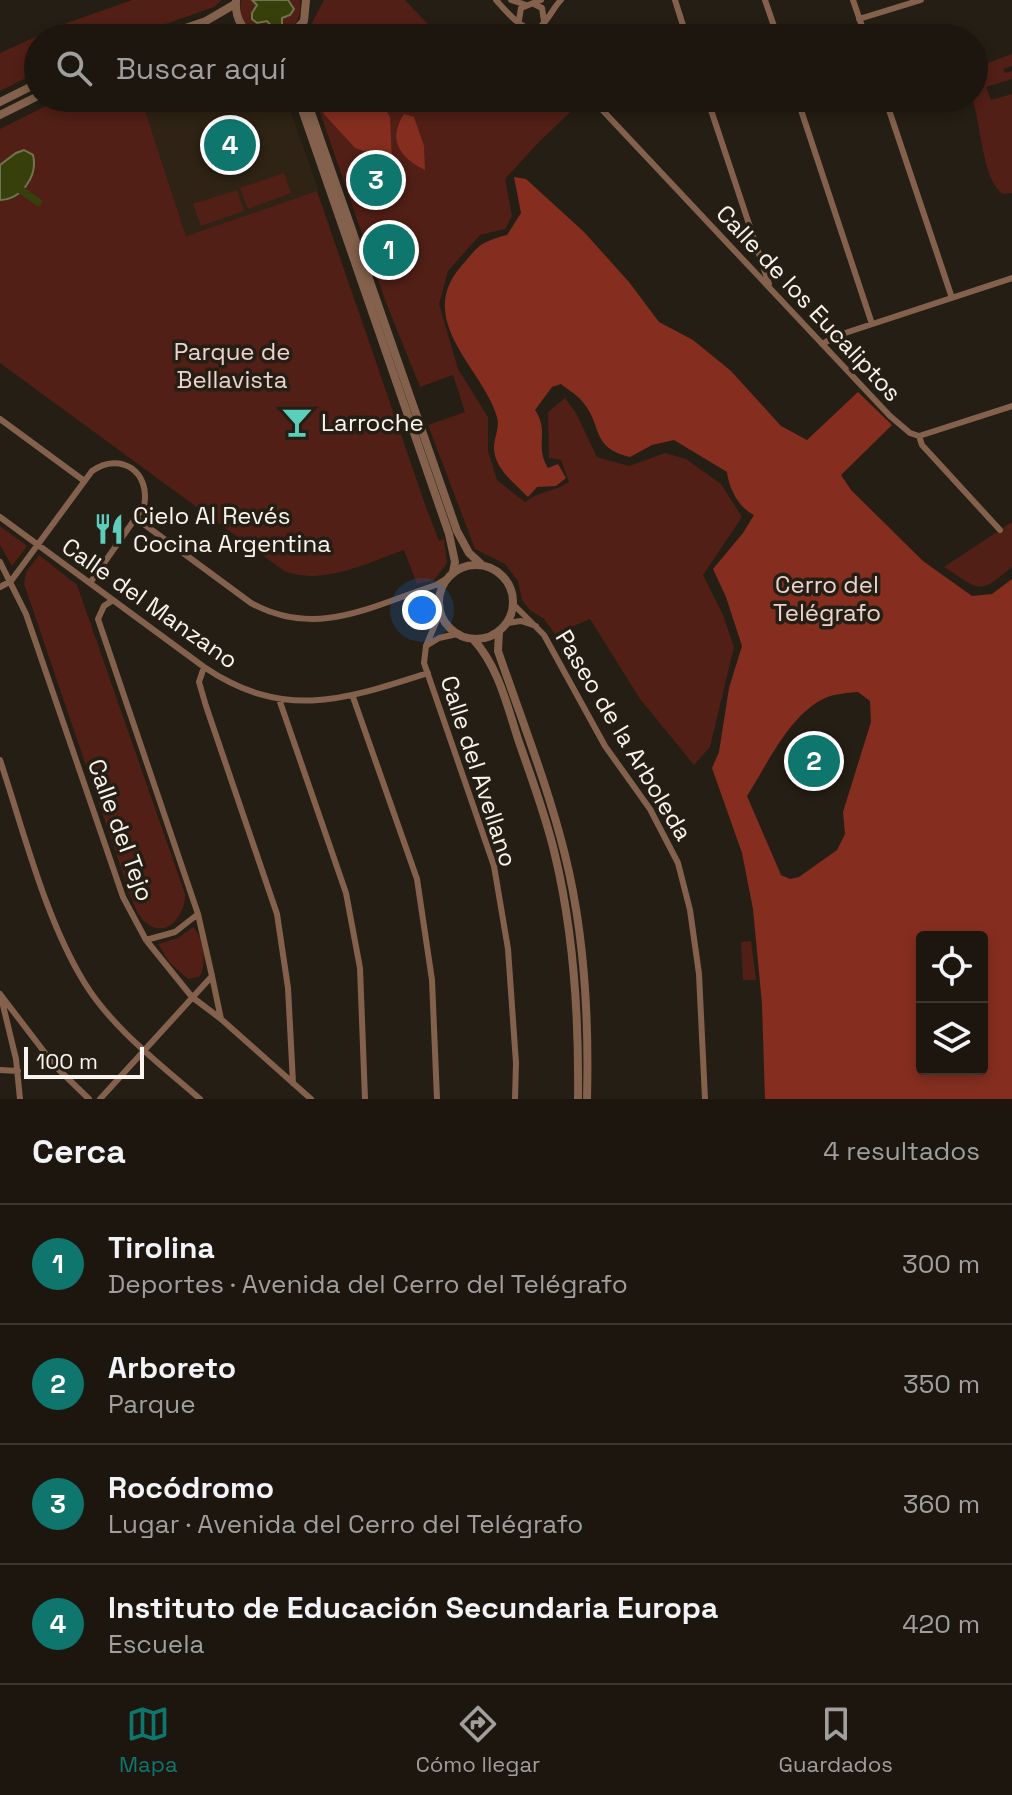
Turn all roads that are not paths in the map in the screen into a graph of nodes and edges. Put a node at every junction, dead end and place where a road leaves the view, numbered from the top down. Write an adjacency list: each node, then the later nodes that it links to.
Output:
1 (496, 0): 13 (street)
2 (511, 0): 11 (street)
3 (541, 0): 11 (street)
4 (561, 0): 19 (street)
5 (675, 0): 20 (street)
6 (765, 0): 21 (street)
7 (853, 0): 12 (street)
8 (921, 0): 12 (street)
9 (236, 2): 14 (street); 15 (street)
10 (308, 2): 16 (street)
11 (530, 4): 13 (street); 18 (street)
12 (859, 19): 22 (street)
13 (519, 20): 17 (street)
14 (197, 24)
15 (241, 24)
16 (302, 24)
17 (522, 24)
18 (542, 24)
19 (544, 24)
20 (683, 24)
21 (773, 24)
22 (861, 24)
23 (24, 90): 24 (street)
24 (0, 102)
25 (24, 103): 32 (street)
26 (303, 112): 50 (street)
27 (311, 112): 49 (street)
28 (604, 112): 34 (street, Calle de los Eucaliptos)
29 (712, 112): 33 (street)
30 (802, 112): 38 (street)
31 (890, 112): 37 (street)
32 (0, 115)
33 (761, 259): 34 (street); 36 (street)
34 (751, 267): 36 (street, Calle de los Eucaliptos)
35 (1012, 278): 37 (street)
36 (770, 287): 39 (street, Calle de los Eucaliptos)
37 (952, 298): 38 (street)
38 (872, 324): 39 (street)
39 (822, 344): 42 (street, Calle de los Eucaliptos)
40 (1012, 406): 42 (street)
41 (0, 419): 43 (street)
42 (919, 436): 46 (street, Calle de los Eucaliptos)
43 (83, 480): 45 (street); 47 (street)
44 (0, 517): 47 (street, Calle del Manzano)
45 (137, 519): 50 (street); 52 (street)
46 (1000, 530)
47 (38, 544): 51 (street); 52 (street, Calle del Manzano)
48 (0, 562): 51 (street, Calle del Tejo)
49 (481, 564): 50 (street); 55 (street)
50 (449, 576): 56 (street)
51 (11, 581): 53 (street); 69 (street, Calle del Tejo)
52 (90, 583): 54 (street, Calle del Manzano)
53 (0, 587)
54 (113, 600): 63 (street, Calle del Manzano); 68 (street)
55 (513, 604): 57 (street); 58 (street, Paseo de la Arboleda)
56 (440, 613): 60 (street); 62 (street, Calle del Avellano)
57 (507, 623): 58 (street, Paseo de la Arboleda); 59 (street)
58 (539, 628): 90 (street, Paseo de la Arboleda)
59 (499, 631): 61 (street); 89 (street)
60 (457, 634): 61 (street); 62 (street, Calle del Avellano)
61 (473, 639): 88 (street)
62 (426, 646): 64 (street, Calle del Avellano)
63 (204, 667): 66 (street, Calle del Manzano); 79 (street)
64 (428, 673): 65 (street, Calle del Manzano); 87 (street, Calle del Avellano)
65 (353, 697): 66 (street, Calle del Manzano); 86 (street)
66 (279, 699): 85 (street)
67 (0, 760): 76 (street)
68 (198, 914): 69 (street); 70 (street)
69 (146, 940): 72 (street, Calle del Tejo)
70 (212, 976): 72 (street); 73 (street)
71 (0, 994): 74 (street); 75 (street)
72 (192, 997): 73 (street, Calle del Tejo); 76 (street)
73 (221, 1019): 79 (street, Calle del Tejo)
74 (22, 1022): 75 (street); 81 (street)
75 (9, 1025): 78 (street)
76 (145, 1050): 82 (street); 83 (street)
77 (0, 1070): 78 (street)
78 (18, 1071): 80 (street)
79 (293, 1083): 84 (street, Calle del Tejo)
80 (20, 1099)
81 (89, 1099)
82 (100, 1099)
83 (200, 1099)
84 (311, 1099)
85 (365, 1099)
86 (437, 1099)
87 (515, 1099)
88 (578, 1099)
89 (587, 1099)
90 (705, 1099)

